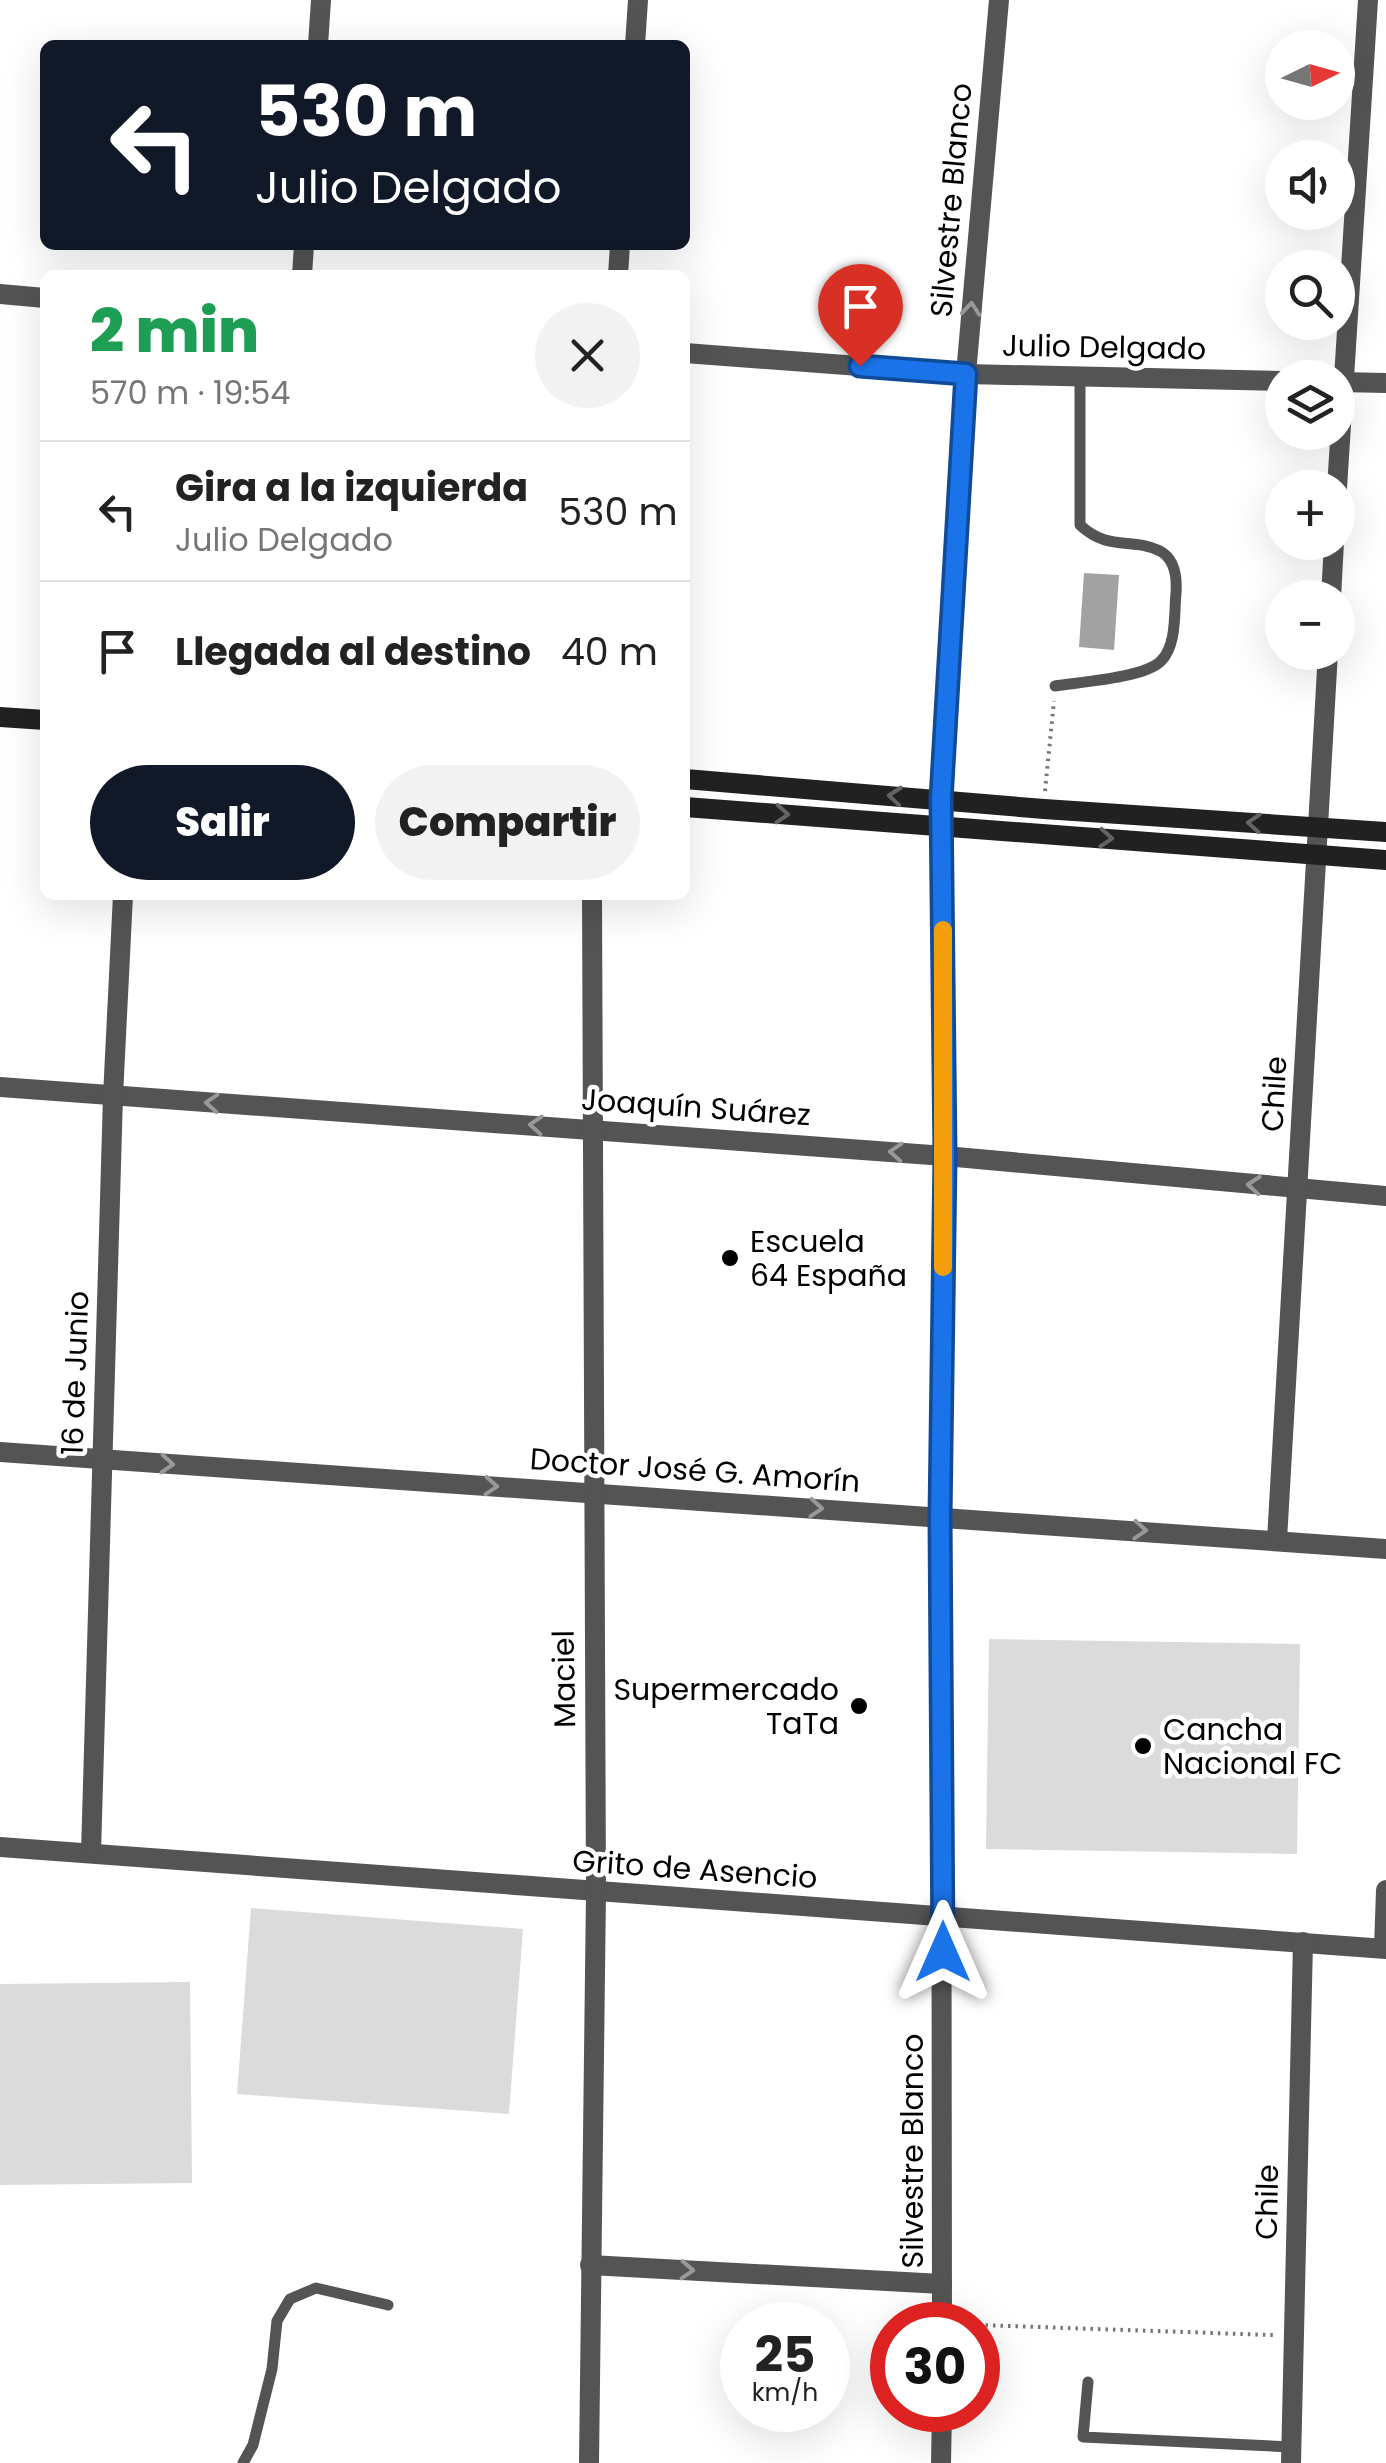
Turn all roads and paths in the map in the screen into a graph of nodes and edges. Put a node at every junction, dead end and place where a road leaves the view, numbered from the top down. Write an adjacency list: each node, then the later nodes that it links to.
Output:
1 (321, 0): 5 (street)
2 (638, 0): 6 (street)
3 (999, 0): 11 (street, Silvestre Blanco, one-way to 3)
4 (1368, 0): 10 (street)
5 (318, 40)
6 (635, 40)
7 (0, 294): 8 (street)
8 (40, 298)
9 (690, 353): 11 (street, Julio Delgado)
10 (1342, 360)
11 (966, 374): 12 (street, Julio Delgado); 21 (street, Silvestre Blanco)
12 (1080, 376): 13 (street, Julio Delgado); 17 (lane)
13 (1265, 381)
14 (1355, 383): 15 (street)
15 (1386, 384)
16 (1327, 670): 25 (street, Chile)
17 (1055, 686): 23 (path)
18 (0, 716): 19 (street)
19 (40, 720)
20 (690, 779): 21 (street, one-way to 20)
21 (941, 799): 23 (street); 24 (street, Silvestre Blanco)
22 (690, 807): 24 (street, one-way to 24)
23 (1044, 809): 25 (street, one-way to 23)
24 (942, 826): 27 (street, one-way to 27); 34 (street, Silvestre Blanco)
25 (1320, 827): 26 (street); 27 (street, Chile)
26 (1386, 832)
27 (1318, 854): 28 (street); 35 (street, Chile)
28 (1386, 860)
29 (123, 900): 32 (street, 16 de Junio)
30 (592, 900): 33 (street, Maciel)
31 (0, 1087): 32 (street, Joaquín Suárez)
32 (113, 1096): 33 (street, Joaquín Suárez, one-way to 32); 38 (street, 16 de Junio)
33 (595, 1130): 34 (street, Joaquín Suárez, one-way to 33); 39 (street, Maciel)
34 (945, 1156): 35 (street, Joaquín Suárez, one-way to 34); 40 (street, Silvestre Blanco)
35 (1298, 1189): 36 (street, Joaquín Suárez); 41 (street, Chile)
36 (1386, 1196)
37 (0, 1452): 38 (street, Doctor José G. Amorín)
38 (102, 1459): 39 (street, Doctor José G. Amorín, one-way to 39); 44 (street, 16 de Junio)
39 (593, 1493): 40 (street, Doctor José G. Amorín, one-way to 40); 46 (street, Maciel)
40 (940, 1517): 41 (street, Doctor José G. Amorín, one-way to 41); 47 (street, Silvestre Blanco)
41 (1277, 1540): 42 (street, Doctor José G. Amorín)
42 (1386, 1548)
43 (0, 1847): 44 (street, Grito de Asencio)
44 (92, 1854): 46 (street, Grito de Asencio)
45 (1386, 1890): 49 (street)
46 (596, 1892): 47 (street, Grito de Asencio); 50 (street, Maciel)
47 (943, 1916): 48 (street, Grito de Asencio); 51 (street, Silvestre Blanco)
48 (1303, 1942): 49 (street, Grito de Asencio); 55 (street, Chile)
49 (1385, 1948)
50 (590, 2265): 51 (street, one-way to 51); 60 (street, Maciel)
51 (942, 2284): 52 (street, Silvestre Blanco)
52 (942, 2302)
53 (388, 2304): 59 (lane)
54 (1000, 2326): 55 (path)
55 (1294, 2336): 58 (street, Chile)
56 (1088, 2382): 58 (lane)
57 (942, 2432): 61 (street)
58 (1291, 2455)
59 (243, 2463)
60 (588, 2463)
61 (942, 2463)

